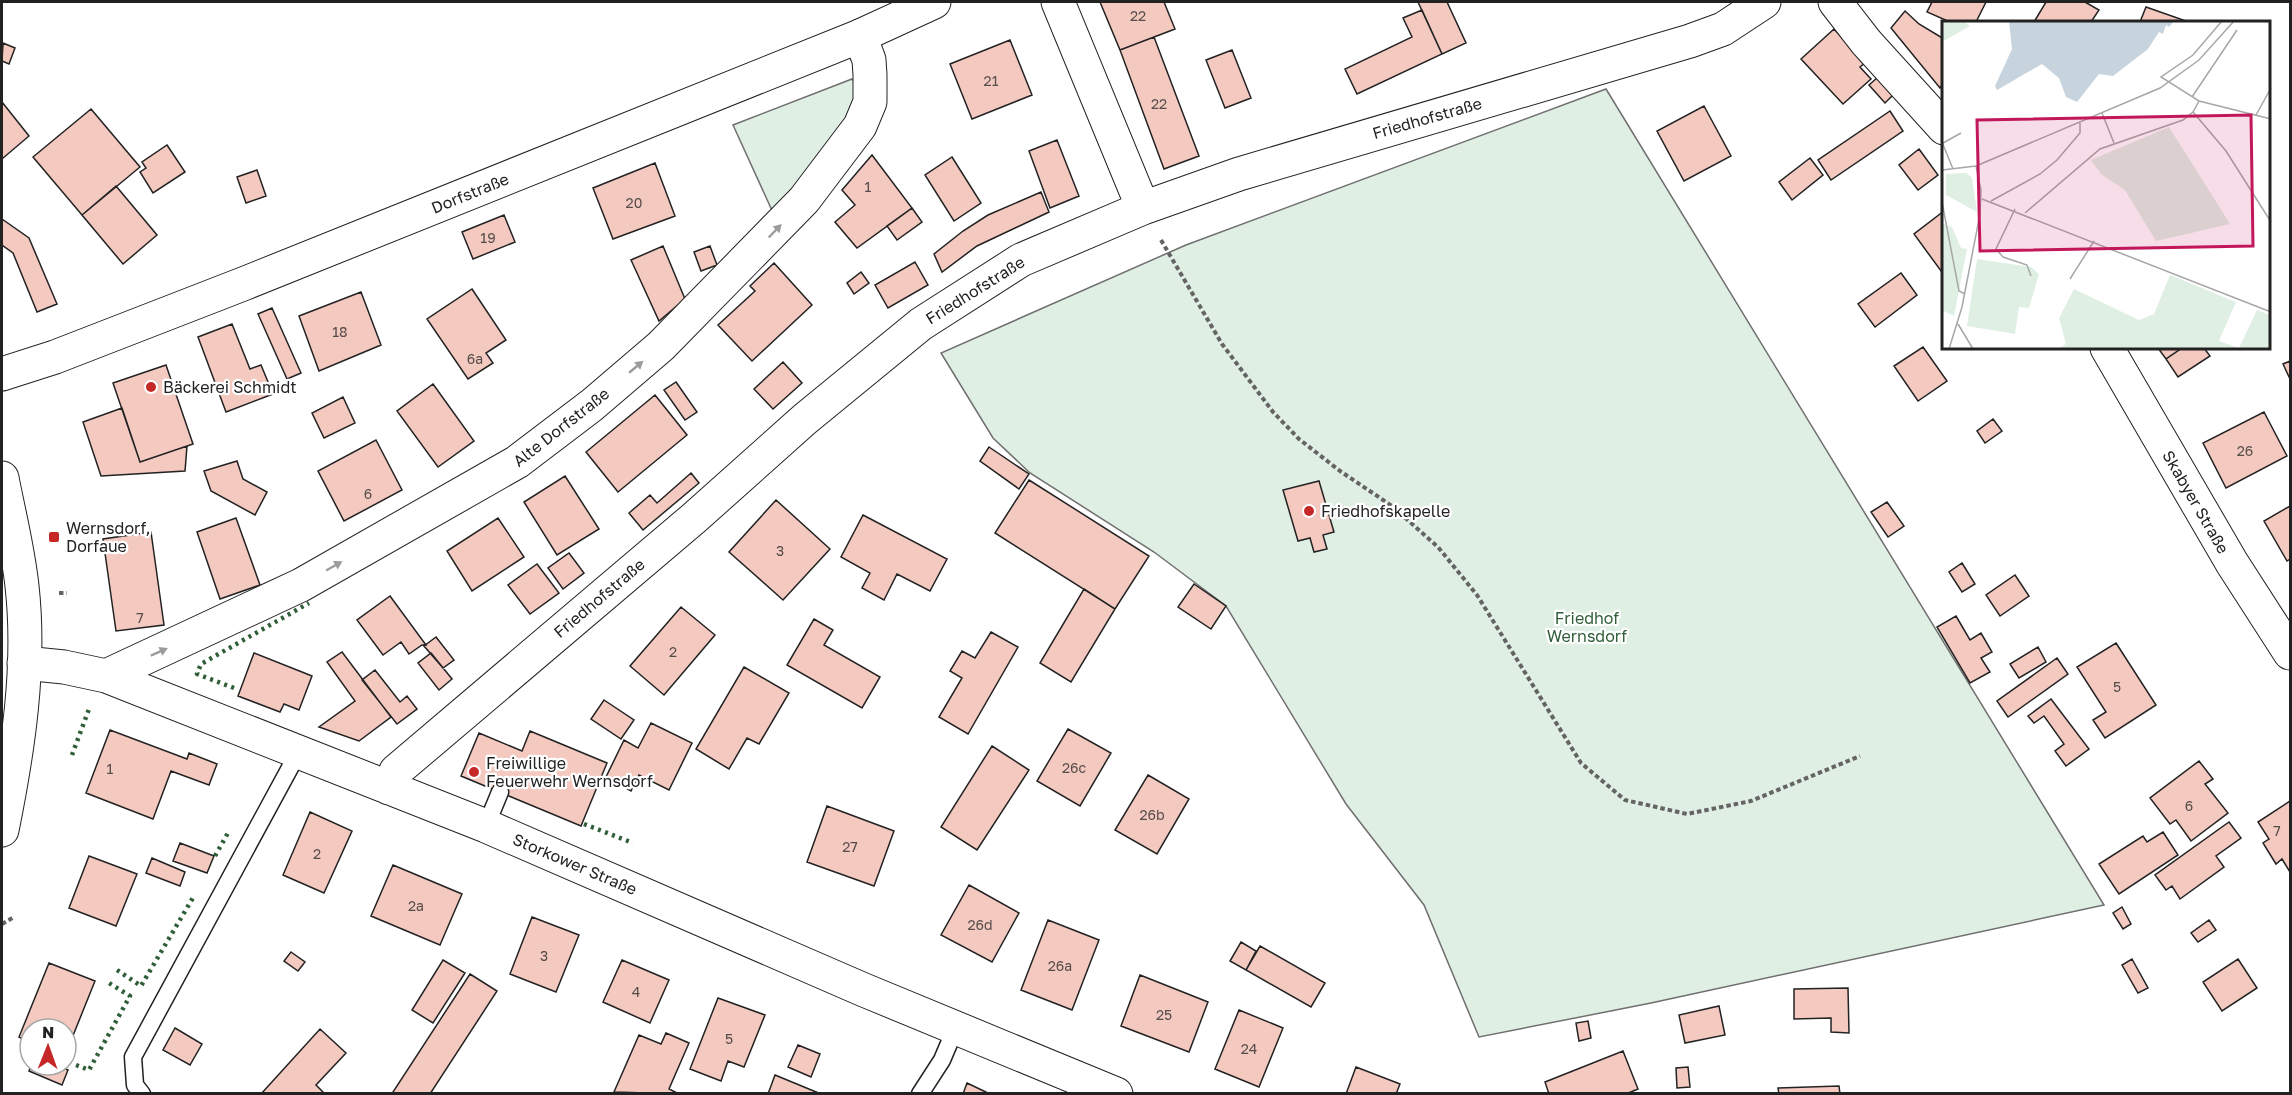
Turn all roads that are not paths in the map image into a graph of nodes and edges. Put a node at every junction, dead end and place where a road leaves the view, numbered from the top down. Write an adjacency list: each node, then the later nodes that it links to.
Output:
1 (934, 2): 5 (street, Dorfstraße)
2 (1059, 2): 7 (street)
3 (1764, 2): 7 (street, Friedhofstraße)
4 (1834, 2): 6 (street)
5 (860, 36): 9 (street, Dorfstraße); 13 (street, Alte Dorfstraße, one-way to 5)
6 (1942, 126)
7 (1143, 208): 15 (street, Friedhofstraße)
8 (2108, 350): 11 (street, Skabyer Straße)
9 (2, 374)
10 (2, 478): 12 (street)
11 (2290, 653)
12 (24, 663): 13 (street, Storkower Straße); 18 (street)
13 (106, 676): 14 (street, Storkower Straße)
14 (298, 753): 15 (street, Storkower Straße); 20 (lane)
15 (389, 788): 17 (street, Storkower Straße)
16 (500, 792): 17 (lane)
17 (486, 826): 19 (street, Storkower Straße)
18 (2, 830)
19 (956, 1027): 21 (lane); 22 (street, Storkower Straße)
20 (142, 1094)
21 (920, 1094)
22 (1116, 1094)

